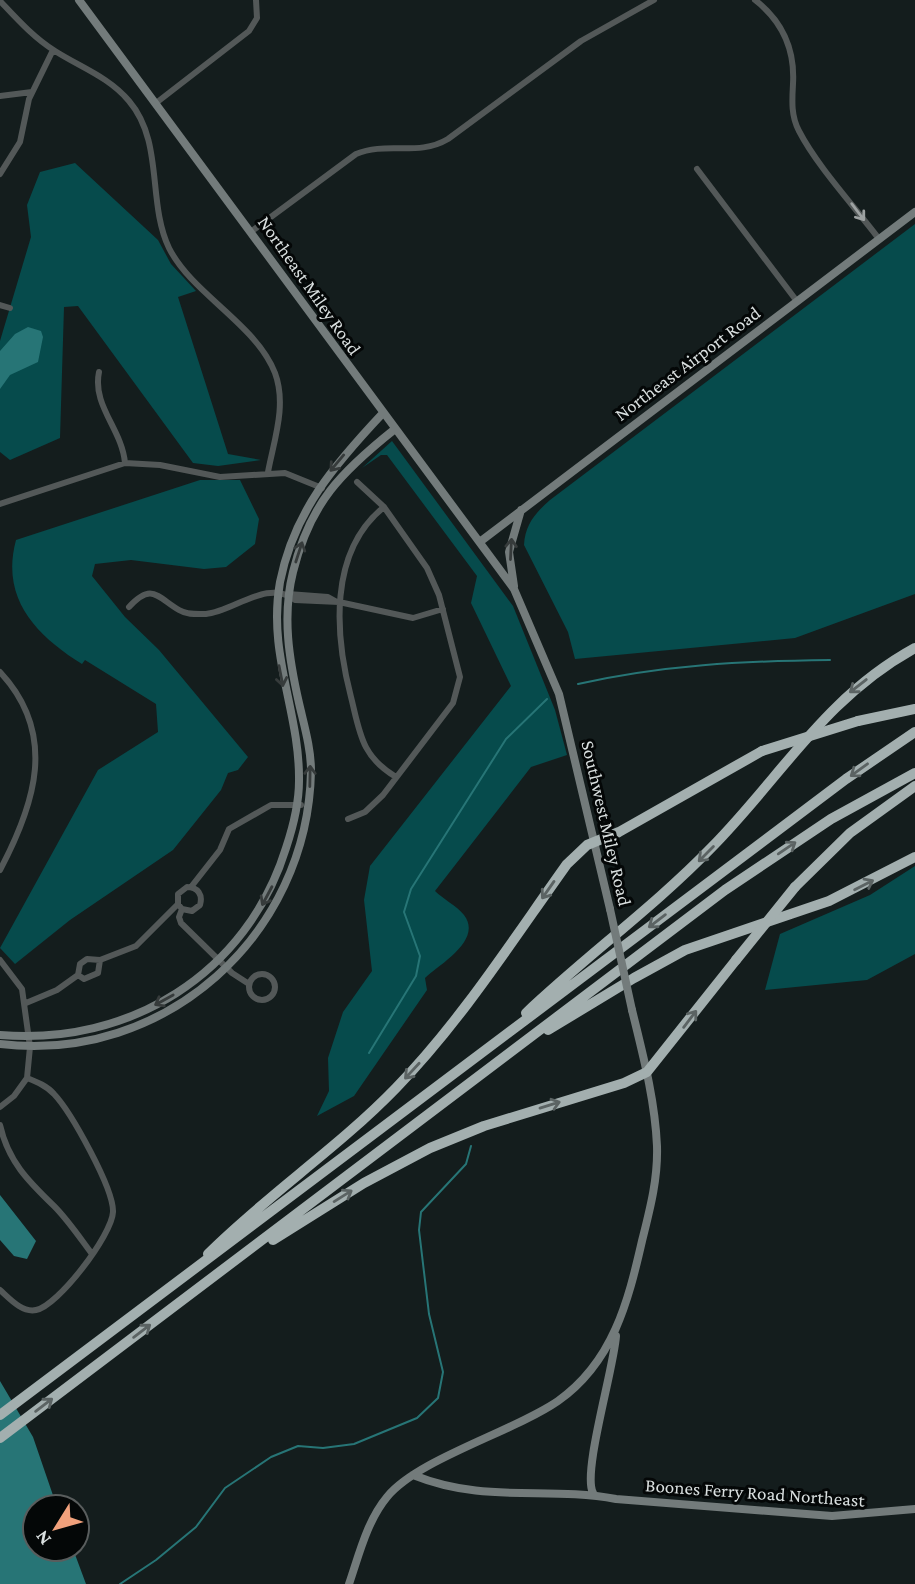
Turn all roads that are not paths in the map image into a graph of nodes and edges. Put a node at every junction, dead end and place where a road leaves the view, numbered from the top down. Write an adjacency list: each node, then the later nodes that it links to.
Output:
1 (79, 0): 9 (street, Northeast Miley Road)
2 (256, 0): 9 (street)
3 (654, 0): 13 (street)
4 (755, 0): 14 (street, one-way to 14)
5 (0, 1): 6 (street)
6 (53, 50): 7 (street); 22 (street)
7 (32, 92): 8 (street); 11 (street)
8 (0, 96)
9 (156, 103): 13 (street, Northeast Miley Road)
10 (697, 169): 15 (street)
11 (0, 174)
12 (915, 212): 14 (street, Northeast Airport Road)
13 (252, 231): 19 (street, Northeast Miley Road)
14 (879, 239): 15 (street, Northeast Airport Road)
15 (796, 300): 27 (street, Northeast Airport Road)
16 (0, 305): 17 (street)
17 (10, 307)
18 (99, 372): 21 (street)
19 (383, 413): 20 (street, Northeast Miley Road); 24 (street, one-way to 24)
20 (395, 429): 24 (street); 28 (street, Northeast Miley Road)
21 (125, 463): 22 (street); 25 (street)
22 (268, 472): 24 (street)
23 (357, 482): 26 (street)
24 (323, 489): 30 (street); 31 (street, one-way to 24)
25 (0, 505)
26 (384, 507): 32 (street); 34 (street)
27 (521, 510): 28 (street, Northeast Airport Road); 29 (street, one-way to 27)
28 (481, 541): 29 (street, Northeast Miley Road)
29 (514, 589): 45 (street, Southwest Miley Road)
30 (278, 594): 31 (street); 33 (street); 42 (street, one-way to 42)
31 (288, 594): 32 (street); 43 (street, one-way to 31)
32 (339, 602): 34 (street); 40 (street)
33 (128, 607)
34 (443, 609): 40 (street)
35 (915, 648): 61 (highway, one-way to 61)
36 (0, 672): 47 (street)
37 (915, 709): 45 (highway, bridge)
38 (915, 732): 61 (highway, one-way to 61)
39 (915, 773): 60 (highway, one-way to 39)
40 (396, 777): 44 (street)
41 (915, 786): 62 (highway, one-way to 41, bridge)
42 (296, 805): 43 (street); 48 (street); 52 (street, one-way to 52)
43 (309, 806): 53 (street)
44 (348, 819)
45 (595, 841): 62 (street, Southwest Miley Road, bridge); 68 (highway, one-way to 68)
46 (915, 857): 60 (highway, one-way to 46)
47 (0, 870)
48 (191, 887): 49 (street); 49 (street)
49 (180, 906): 51 (street); 52 (street)
50 (0, 960): 56 (street)
51 (100, 960): 54 (street); 54 (street)
52 (220, 961): 53 (street); 58 (street, one-way to 58)
53 (227, 968): 55 (street); 58 (street)
54 (78, 975): 56 (street)
55 (249, 984): 55 (street)
56 (26, 1003): 58 (street)
57 (0, 1035): 58 (street)
58 (30, 1042): 59 (street); 63 (street)
59 (0, 1044)
60 (515, 1049): 67 (highway)
61 (485, 1051): 68 (highway)
62 (647, 1072): 67 (highway, one-way to 62); 70 (street, Southwest Miley Road)
63 (27, 1078): 64 (street); 66 (street)
64 (0, 1107)
65 (0, 1125): 66 (street)
66 (92, 1254): 69 (street)
67 (222, 1270): 72 (highway, one-way to 67)
68 (189, 1273): 71 (highway)
69 (0, 1290)
70 (616, 1332): 73 (street); 74 (street)
71 (0, 1415)
72 (0, 1438)
73 (414, 1475): 74 (street, Boones Ferry Road Northeast); 76 (street)
74 (593, 1493): 75 (street, Boones Ferry Road Northeast)
75 (915, 1509)
76 (349, 1584)

